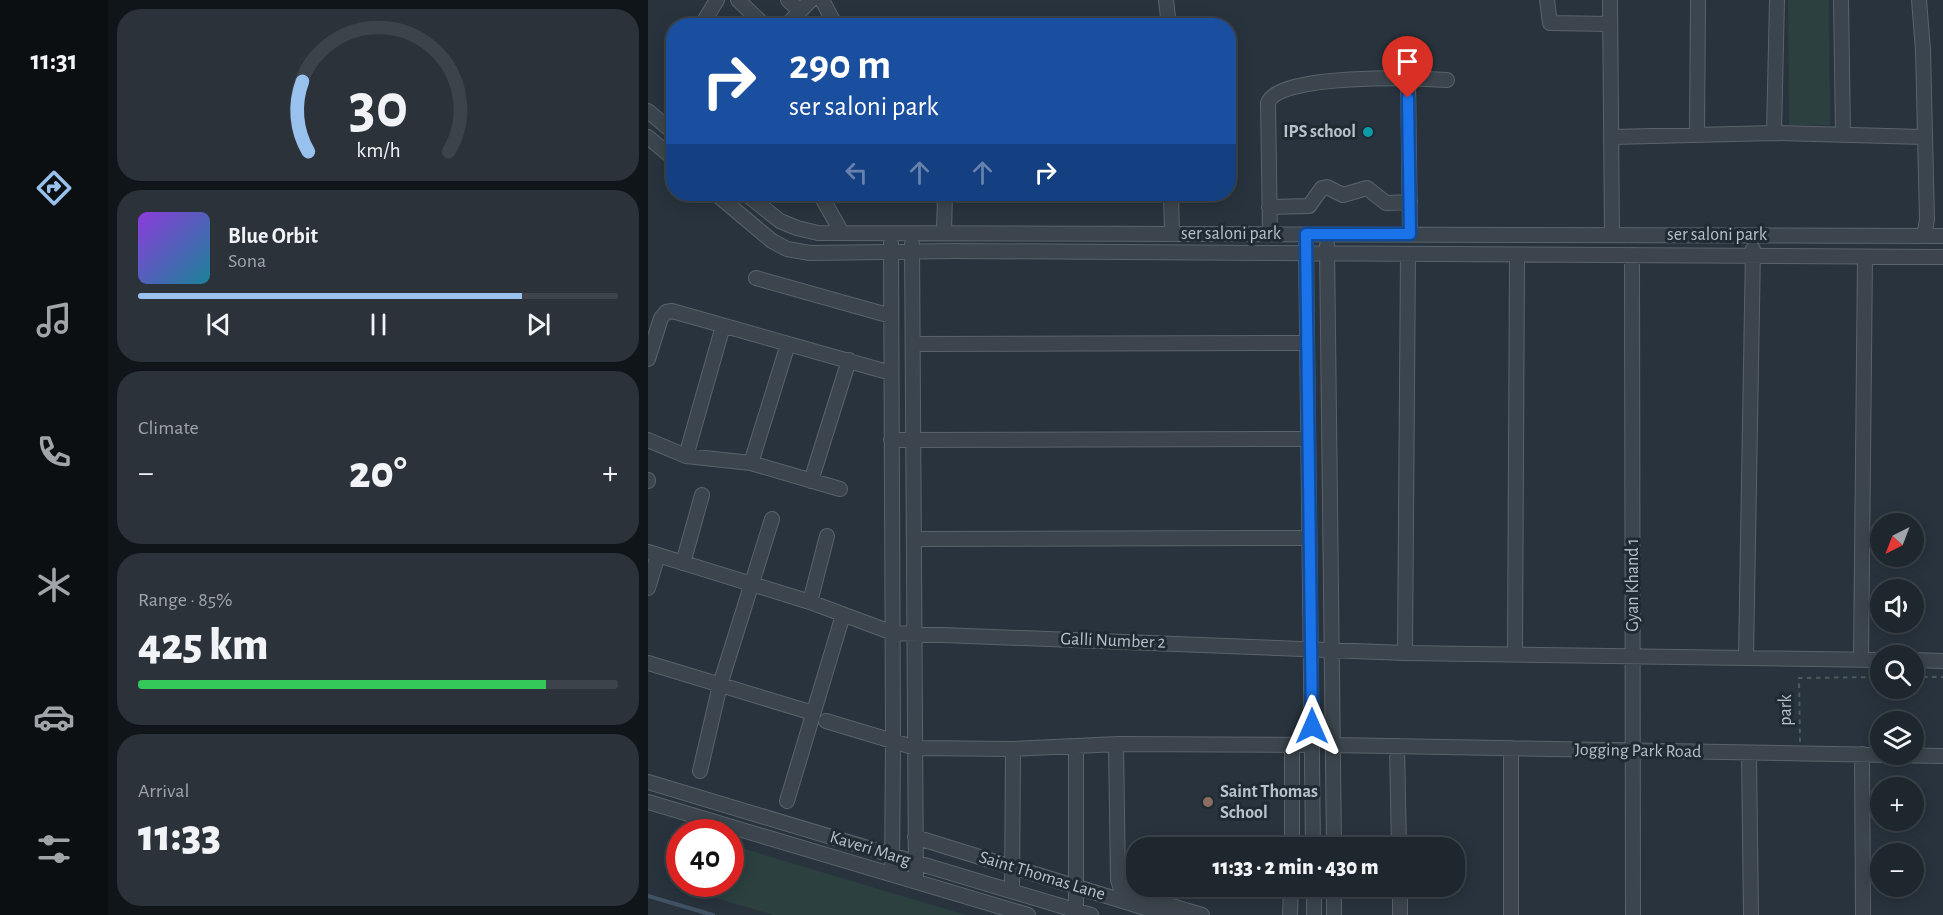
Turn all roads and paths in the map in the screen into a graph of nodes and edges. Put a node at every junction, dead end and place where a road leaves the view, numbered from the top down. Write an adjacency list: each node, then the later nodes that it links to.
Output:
1 (717, 0): 14 (street)
2 (738, 0): 15 (street)
3 (788, 0): 13 (street)
4 (811, 0): 13 (street)
5 (822, 0): 17 (street)
6 (1166, 0): 18 (street)
7 (1547, 0): 19 (street)
8 (1610, 0): 19 (street)
9 (1698, 0): 26 (street)
10 (1777, 0): 24 (street)
11 (1841, 0): 25 (street)
12 (1919, 0): 28 (street)
13 (800, 11): 16 (street)
14 (705, 18)
15 (757, 18)
16 (793, 18)
17 (832, 18)
18 (1167, 18)
19 (1610, 24): 27 (street)
20 (1408, 77): 21 (street); 36 (street); 37 (street)
21 (1448, 80)
22 (648, 111): 23 (street)
23 (666, 126)
24 (1774, 133): 25 (street); 26 (street)
25 (1843, 133): 28 (street)
26 (1697, 135): 27 (street)
27 (1612, 137): 47 (street)
28 (1924, 137): 49 (street)
29 (649, 140): 30 (street)
30 (666, 149)
31 (724, 201): 51 (street)
32 (755, 201): 38 (street, ser saloni park)
33 (824, 201): 38 (street)
34 (945, 201): 41 (street)
35 (1170, 201): 42 (street)
36 (1410, 202): 37 (street); 46 (street)
37 (1269, 207): 43 (street)
38 (842, 233): 39 (street, ser saloni park)
39 (891, 233): 40 (street, ser saloni park); 51 (street)
40 (912, 233): 41 (street, ser saloni park); 52 (street)
41 (944, 233): 42 (street, ser saloni park)
42 (1172, 234): 43 (street, ser saloni park)
43 (1270, 234): 44 (street, ser saloni park)
44 (1306, 234): 45 (street, ser saloni park); 53 (street)
45 (1327, 234): 46 (street, ser saloni park); 54 (street)
46 (1410, 234): 47 (street, ser saloni park)
47 (1612, 235): 48 (street, ser saloni park)
48 (1753, 235): 49 (street, ser saloni park); 58 (street)
49 (1924, 236): 50 (street, ser saloni park)
50 (1943, 236)
51 (891, 252): 52 (street); 62 (street)
52 (912, 252): 53 (street); 66 (street)
53 (1306, 253): 54 (street); 64 (street)
54 (1328, 253): 55 (street); 92 (street)
55 (1408, 254): 56 (street); 93 (street)
56 (1517, 255): 57 (street); 94 (street)
57 (1632, 255): 58 (street); 95 (street, Gyan Khand 1)
58 (1753, 256): 59 (street); 96 (street)
59 (1865, 257): 60 (street); 97 (street)
60 (1943, 257)
61 (756, 278): 62 (street)
62 (891, 316): 69 (street)
63 (723, 326): 65 (street); 67 (street); 74 (street)
64 (1307, 343): 66 (street); 70 (street)
65 (788, 344): 68 (street); 75 (street)
66 (913, 344): 73 (street)
67 (648, 359)
68 (849, 360): 69 (street); 76 (street)
69 (891, 374): 72 (street)
70 (1308, 439): 73 (street); 81 (street)
71 (648, 440): 74 (street)
72 (891, 440): 73 (street); 89 (street)
73 (913, 440): 82 (street)
74 (686, 456): 75 (street)
75 (751, 463): 76 (street)
76 (811, 481): 77 (street)
77 (840, 489)
78 (702, 495): 84 (street)
79 (772, 519): 85 (street)
80 (827, 536): 87 (street)
81 (1309, 538): 82 (street); 91 (street)
82 (914, 539): 90 (street)
83 (653, 554): 84 (street, Galli Number 2); 86 (street)
84 (683, 562): 85 (street, Galli Number 2)
85 (753, 584): 87 (street, Galli Number 2); 105 (street)
86 (648, 588)
87 (810, 602): 88 (street, Galli Number 2)
88 (843, 615): 89 (street, Galli Number 2); 106 (street)
89 (893, 633): 90 (street, Galli Number 2); 108 (street)
90 (914, 634): 91 (street, Galli Number 2); 116 (street)
91 (1311, 648): 92 (street, Galli Number 2); 112 (street)
92 (1333, 650): 93 (street, Galli Number 2); 113 (street)
93 (1405, 652): 94 (street, Galli Number 2)
94 (1515, 654): 95 (street, Galli Number 2)
95 (1633, 656): 96 (street, Galli Number 2); 119 (street, Gyan Khand 1)
96 (1746, 658): 97 (street, Galli Number 2)
97 (1861, 660): 98 (street, Galli Number 2)
98 (1870, 660)
99 (1924, 660): 100 (street)
100 (1943, 661)
101 (648, 663): 105 (street)
102 (1943, 676): 104 (path)
103 (1870, 677): 109 (path, park)
104 (1924, 677)
105 (720, 685): 106 (street); 123 (street)
106 (813, 713): 125 (street)
107 (826, 722): 108 (street)
108 (893, 741): 116 (street); 132 (street)
109 (1799, 742)
110 (1116, 745): 111 (street); 114 (street); 139 (street)
111 (1292, 745): 112 (street); 128 (street)
112 (1312, 745): 129 (street)
113 (1334, 745): 115 (street, Jogging Park Road); 130 (street)
114 (1076, 746): 118 (street); 137 (street)
115 (1397, 746): 117 (street, Jogging Park Road); 131 (street)
116 (916, 748): 118 (street); 127 (street)
117 (1511, 748): 119 (street, Jogging Park Road); 153 (street)
118 (1013, 749): 134 (street)
119 (1634, 750): 120 (street, Jogging Park Road); 154 (street, Gyan Khand 1)
120 (1749, 753): 121 (street, Jogging Park Road); 155 (street)
121 (1862, 754): 122 (street, Jogging Park Road); 156 (street)
122 (1943, 756)
123 (700, 771)
124 (648, 782): 132 (street, Kaveri Marg)
125 (787, 801)
126 (648, 802): 135 (street, Kaveri Marg)
127 (915, 837): 133 (street); 134 (street, Saint Thomas Lane)
128 (1292, 837)
129 (1313, 837)
130 (1334, 837)
131 (1399, 837)
132 (892, 855): 133 (street, Kaveri Marg); 135 (street)
133 (916, 862): 136 (street); 138 (street, Kaveri Marg)
134 (1012, 867): 137 (street, Saint Thomas Lane); 138 (street)
135 (892, 874): 136 (street, Kaveri Marg)
136 (916, 881): 145 (street, Kaveri Marg)
137 (1076, 886): 139 (street, Saint Thomas Lane); 144 (street)
138 (1012, 891): 144 (street, Kaveri Marg)
139 (1125, 896): 147 (street, Saint Thomas Lane); 148 (street)
140 (1291, 897): 149 (street)
141 (1314, 897): 150 (street)
142 (1334, 897): 151 (street)
143 (1400, 897): 152 (street)
144 (1076, 910): 146 (street, Kaveri Marg)
145 (1028, 915)
146 (1092, 915)
147 (1168, 915)
148 (1202, 915)
149 (1290, 915)
150 (1314, 915)
151 (1334, 915)
152 (1400, 915)
153 (1511, 915)
154 (1633, 915)
155 (1751, 915)
156 (1863, 915)

